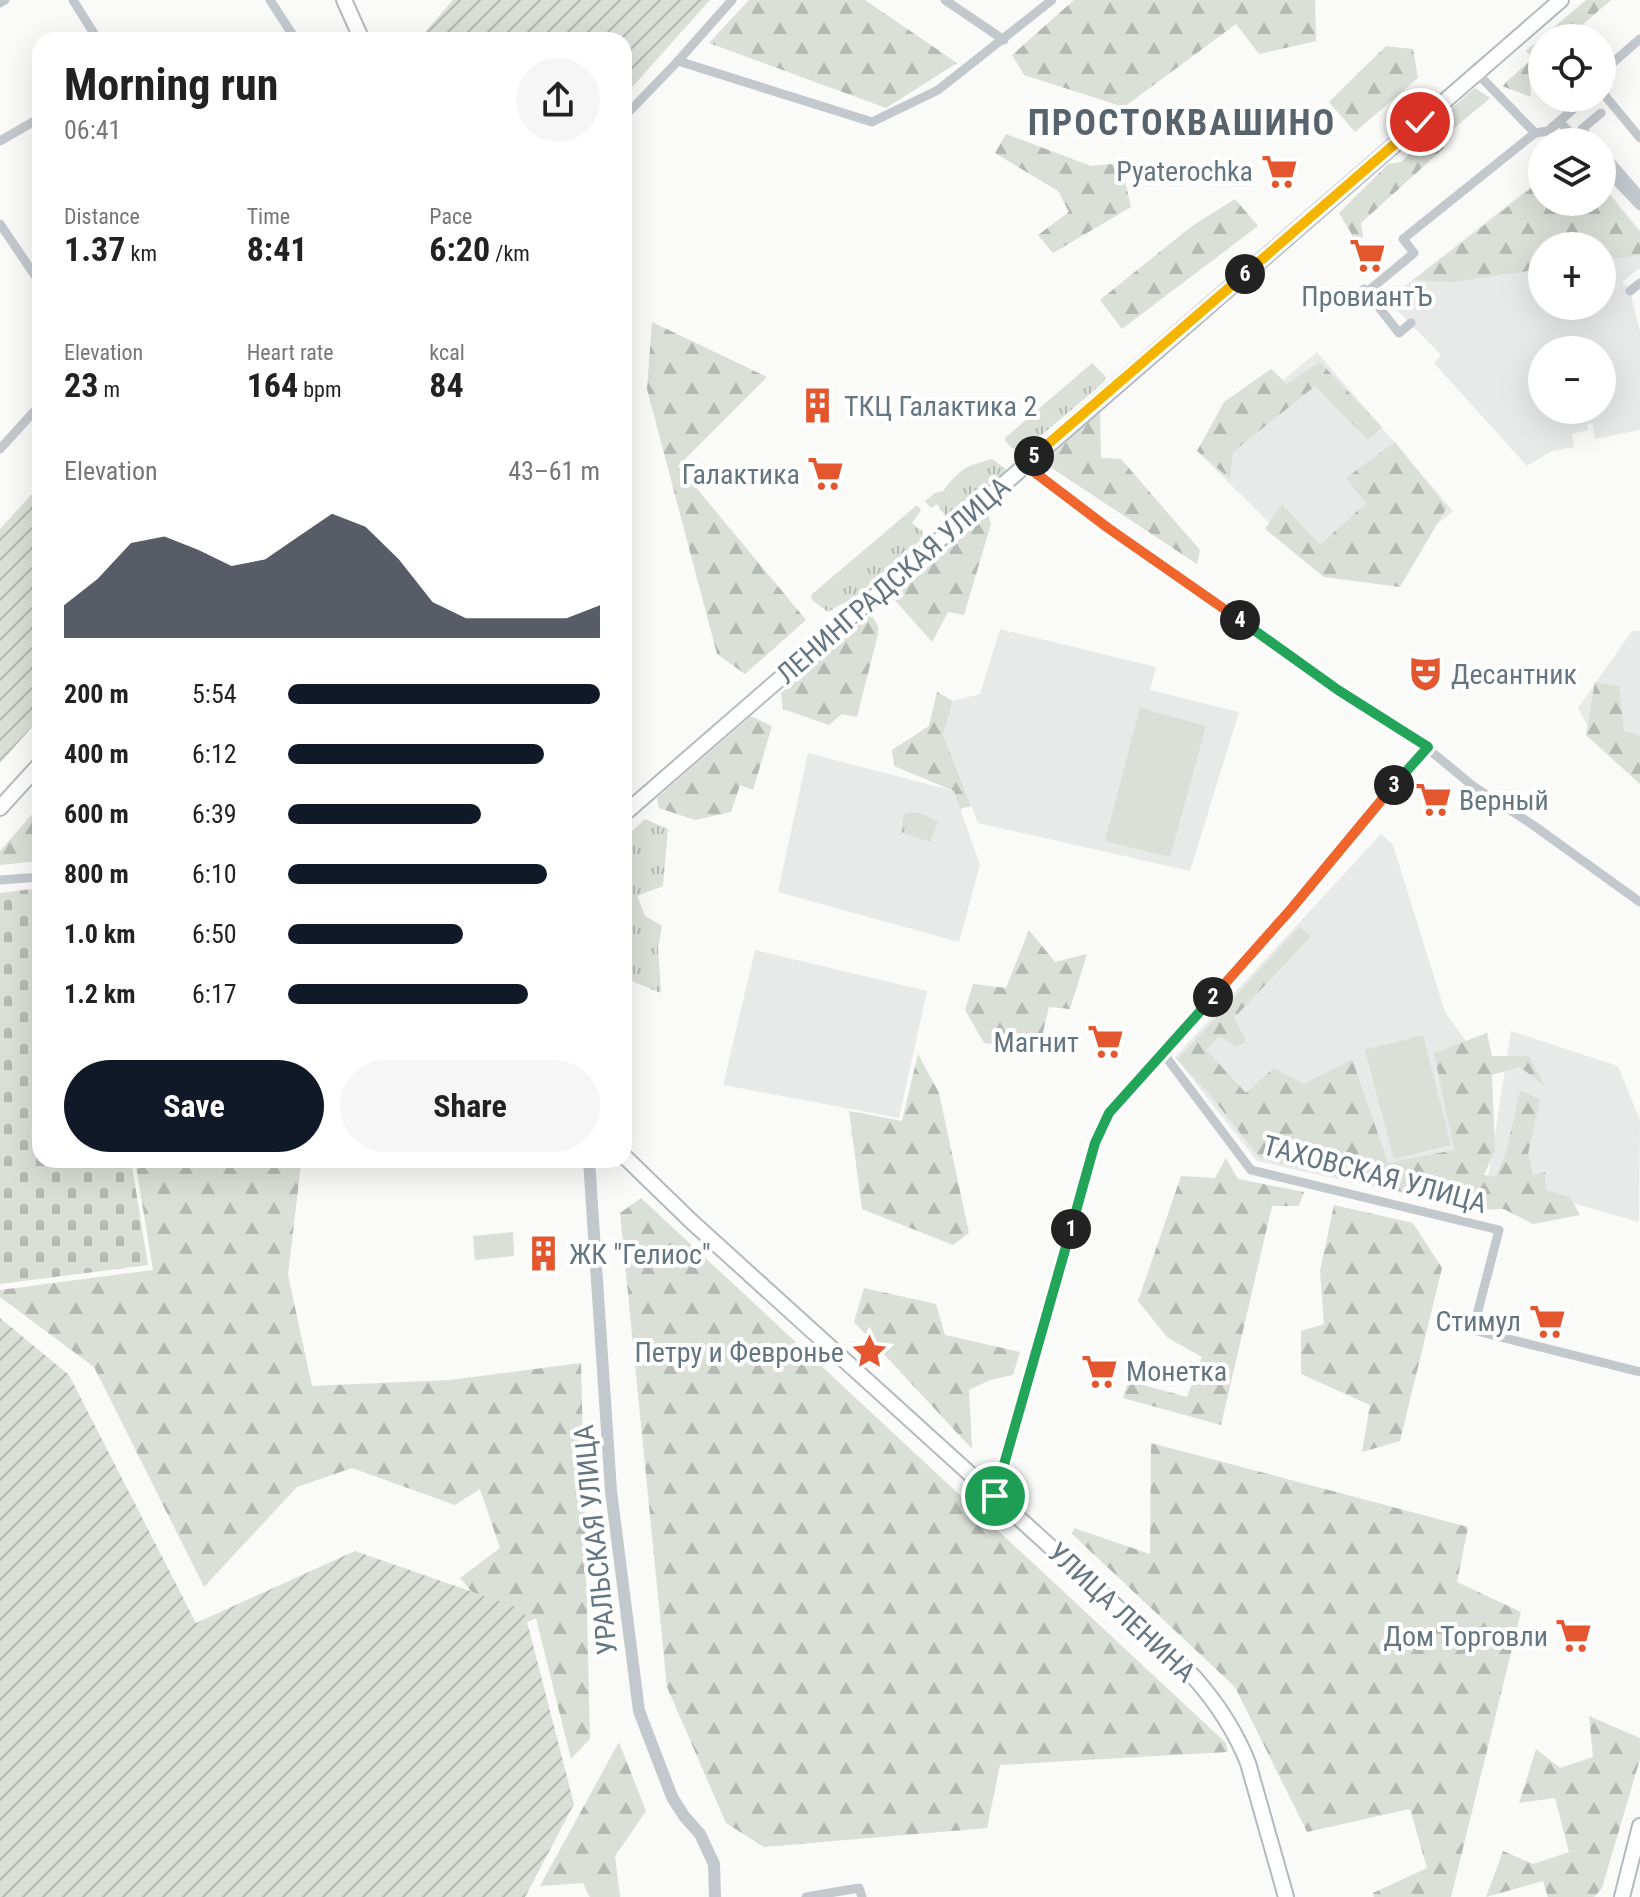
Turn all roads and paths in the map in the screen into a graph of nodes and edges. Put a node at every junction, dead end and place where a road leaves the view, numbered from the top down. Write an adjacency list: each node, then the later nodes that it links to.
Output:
1 (5, 0): 9 (street)
2 (73, 0): 10 (street)
3 (270, 0): 11 (street)
4 (344, 0): 12 (main road)
5 (732, 0): 16 (street)
6 (945, 0): 14 (street)
7 (1052, 0): 14 (street)
8 (1561, 0): 17 (main road, ЛЕНИНГРАДСКАЯ УЛИЦА)
9 (0, 3)
10 (93, 32)
11 (291, 32)
12 (358, 32)
13 (1640, 39): 15 (street)
14 (1004, 40): 16 (street)
15 (1616, 60)
16 (678, 61): 18 (street)
17 (1477, 73): 24 (street); 42 (main road, ЛЕНИНГРАДСКАЯ УЛИЦА)
18 (632, 109)
19 (1616, 109): 28 (street)
20 (1571, 112): 22 (street)
21 (1601, 113): 27 (street)
22 (1560, 122): 25 (street); 26 (street)
23 (32, 123): 30 (street)
24 (1530, 128)
25 (1552, 128)
26 (1566, 128)
27 (1583, 128)
28 (1640, 138)
29 (1528, 139): 39 (street)
30 (0, 141)
31 (1616, 168): 33 (street)
32 (1616, 181): 34 (street)
33 (1640, 196)
34 (1640, 206)
35 (0, 224): 36 (street)
36 (32, 271)
37 (1640, 283): 38 (street)
38 (1630, 291)
39 (1411, 323)
40 (32, 414): 41 (street)
41 (0, 449)
42 (1025, 465): 43 (street); 45 (main road, ЛЕНИНГРАДСКАЯ УЛИЦА)
43 (1428, 747): 49 (street); 50 (street)
44 (32, 773): 46 (main road)
45 (632, 807)
46 (0, 808)
47 (32, 878): 48 (street)
48 (0, 880)
49 (1640, 902)
50 (1163, 1053): 53 (street, ТАХОВСКАЯ УЛИЦА); 54 (street)
51 (632, 1164): 54 (main road, УЛИЦА ЛЕНИНА)
52 (590, 1168): 56 (street, УРАЛЬСКАЯ УЛИЦА)
53 (1640, 1372)
54 (995, 1496): 59 (main road, УЛИЦА ЛЕНИНА)
55 (1640, 1826): 60 (main road)
56 (715, 1897)
57 (806, 1897): 58 (street)
58 (862, 1897)
59 (1286, 1897)
60 (1622, 1897)

